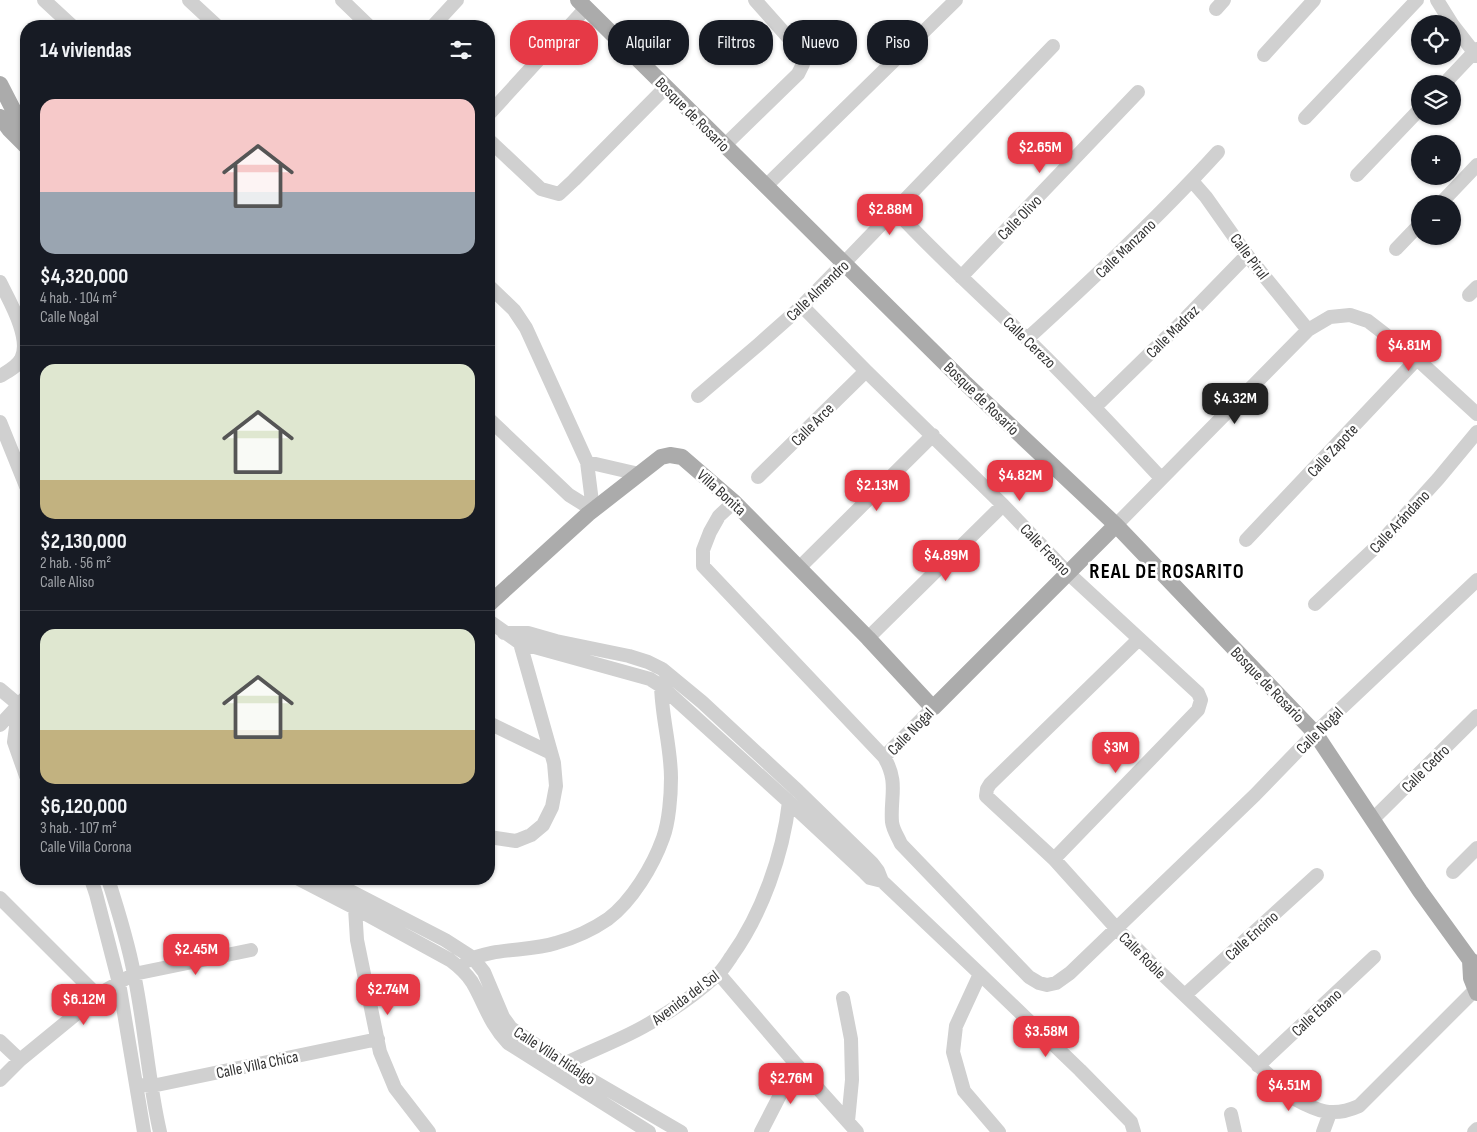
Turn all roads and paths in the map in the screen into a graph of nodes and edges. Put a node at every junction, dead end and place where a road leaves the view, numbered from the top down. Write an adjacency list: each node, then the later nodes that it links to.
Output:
1 (44, 0): 12 (street)
2 (189, 0): 13 (street)
3 (342, 0): 14 (street)
4 (457, 0): 15 (street)
5 (754, 0): 30 (street)
6 (956, 0): 36 (street)
7 (1314, 0): 19 (street)
8 (1417, 0): 25 (street)
9 (1437, 0): 11 (street)
10 (582, 4): 22 (main road, Bosque de Rosario); 24 (street)
11 (1446, 15)
12 (66, 20)
13 (211, 20)
14 (363, 20)
15 (439, 20)
16 (1461, 34): 18 (street)
17 (1053, 46): 38 (street, Calle Almendro)
18 (1476, 52): 20 (street)
19 (1264, 55)
20 (1453, 75)
21 (0, 84): 27 (main road)
22 (666, 87): 30 (main road, Bosque de Rosario); 31 (street)
23 (1138, 92): 43 (street, Calle Olivo)
24 (495, 107)
25 (1305, 118)
26 (1411, 118): 34 (street)
27 (20, 119)
28 (3, 127): 29 (main road)
29 (20, 141)
30 (725, 145): 36 (main road, Bosque de Rosario)
31 (495, 146)
32 (1218, 152): 35 (street, Calle Manzano)
33 (1477, 165): 37 (street)
34 (1357, 175)
35 (1192, 181): 41 (street, Calle Pirul); 49 (street, Calle Manzano)
36 (766, 186): 42 (main road, Bosque de Rosario)
37 (1449, 195)
38 (895, 210): 42 (street, Calle Almendro); 43 (street, Calle Cerezo)
39 (1411, 233): 40 (street)
40 (1396, 249)
41 (1248, 255): 48 (street, Calle Pirul); 55 (street, Calle Madraz)
42 (844, 263): 46 (street, Calle Almendro); 69 (main road, Bosque de Rosario)
43 (961, 277): 49 (street, Calle Cerezo)
44 (0, 282): 47 (street)
45 (495, 292): 61 (street)
46 (802, 306): 52 (street, Calle Fresno); 54 (street, Calle Almendro)
47 (20, 329)
48 (1308, 330): 50 (street, Calle Nogal); 65 (street, Calle Nogal)
49 (1027, 339): 55 (street, Calle Cerezo)
50 (1417, 359): 56 (street, Calle Nogal); 70 (street, Calle Zapote)
51 (20, 361): 53 (street)
52 (866, 371): 60 (street, Calle Fresno); 64 (street, Calle Arce)
53 (0, 376)
54 (698, 396)
55 (1095, 407): 65 (street, Calle Cerezo)
56 (1477, 414)
57 (0, 422): 62 (street)
58 (495, 425): 68 (street)
59 (1477, 432): 75 (street, Calle Arándano)
60 (933, 435): 67 (street, Calle Fresno); 71 (street)
61 (587, 462): 63 (street); 68 (street)
62 (20, 471)
63 (639, 474): 66 (main road, Villa Bonita); 68 (main road, Villa Bonita)
64 (758, 477)
65 (1162, 478): 69 (street, Calle Nogal)
66 (734, 502): 71 (main road, Villa Bonita); 92 (street)
67 (1003, 506): 72 (street, Calle Fresno); 78 (street)
68 (593, 510): 74 (main road, Villa Bonita)
69 (1116, 525): 72 (main road, Calle Nogal); 90 (main road, Bosque de Rosario)
70 (1246, 540)
71 (800, 567): 78 (main road, Villa Bonita)
72 (1068, 572): 79 (street, Calle Fresno); 85 (main road, Calle Nogal)
73 (1477, 580): 90 (street, Calle Nogal)
74 (495, 599)
75 (1315, 604)
76 (495, 626): 77 (street)
77 (520, 637): 80 (street); 81 (street); 91 (street)
78 (868, 638): 85 (main road, Villa Bonita)
79 (1139, 639): 98 (street, Calle Fresno); 98 (street, Calle Roble)
80 (662, 669): 81 (street); 101 (street)
81 (661, 686): 94 (street); 111 (street)
82 (0, 689): 83 (street)
83 (20, 699)
84 (20, 704): 88 (street)
85 (933, 708): 92 (street, Calle Nogal)
86 (20, 715): 93 (street)
87 (1477, 716): 95 (street, Calle Cedro)
88 (0, 725)
89 (495, 726): 91 (street)
90 (1314, 734): 95 (main road, Bosque de Rosario); 108 (street, Calle Nogal)
91 (551, 753): 96 (street)
92 (884, 757): 108 (street, Calle Nogal)
93 (20, 759)
94 (789, 802): 101 (street); 115 (street, Avenida del Sol)
95 (1373, 819): 112 (main road, Bosque de Rosario)
96 (495, 838)
97 (1477, 848): 99 (street)
98 (1054, 859): 108 (street, Calle Roble)
99 (1453, 872)
100 (1317, 875): 119 (street, Calle Encino)
101 (882, 881): 116 (street)
102 (93, 885): 117 (street)
103 (110, 885): 114 (street)
104 (315, 885): 107 (street, Calle Villa Hidalgo)
105 (335, 885): 107 (street, Calle Villa Hidalgo)
106 (0, 898): 120 (street)
107 (356, 901): 111 (street, Calle Villa Hidalgo); 113 (street, Calle Villa Hidalgo); 122 (street)
108 (1117, 929): 119 (street, Calle Roble)
109 (251, 950): 114 (street)
110 (1374, 957): 127 (street, Calle Ebano)
111 (473, 958): 113 (street); 125 (street, Calle Villa Hidalgo)
112 (1473, 962): 118 (main road)
113 (458, 966): 136 (street, Calle Villa Hidalgo)
114 (134, 974): 117 (street); 130 (street)
115 (719, 974): 125 (street, Avenida del Sol); 126 (street)
116 (980, 974): 143 (street); 144 (street)
117 (119, 983): 120 (street); 129 (street)
118 (1476, 990): 132 (street, Calle Roble)
119 (1184, 994): 127 (street, Calle Roble)
120 (97, 995): 124 (street)
121 (843, 998): 134 (street)
122 (378, 1040): 130 (street, Calle Villa Chica); 139 (street)
123 (0, 1041): 124 (street)
124 (20, 1060): 128 (street)
125 (564, 1064): 131 (street, Calle Villa Hidalgo)
126 (796, 1064): 134 (street); 141 (street)
127 (1258, 1066): 132 (street, Calle Roble)
128 (0, 1080)
129 (136, 1084): 130 (street, Calle Villa Chica); 137 (street)
130 (152, 1086): 138 (street)
131 (643, 1109): 136 (street); 140 (street, Calle Villa Hidalgo)
132 (1330, 1113): 146 (street)
133 (1231, 1114): 145 (street)
134 (848, 1120): 142 (street)
135 (1477, 1129): 147 (street)
136 (641, 1130)
137 (144, 1132)
138 (160, 1132)
139 (429, 1132)
140 (682, 1132)
141 (761, 1132)
142 (857, 1132)
143 (999, 1132)
144 (1134, 1132)
145 (1235, 1132)
146 (1323, 1132)
147 (1474, 1132)

